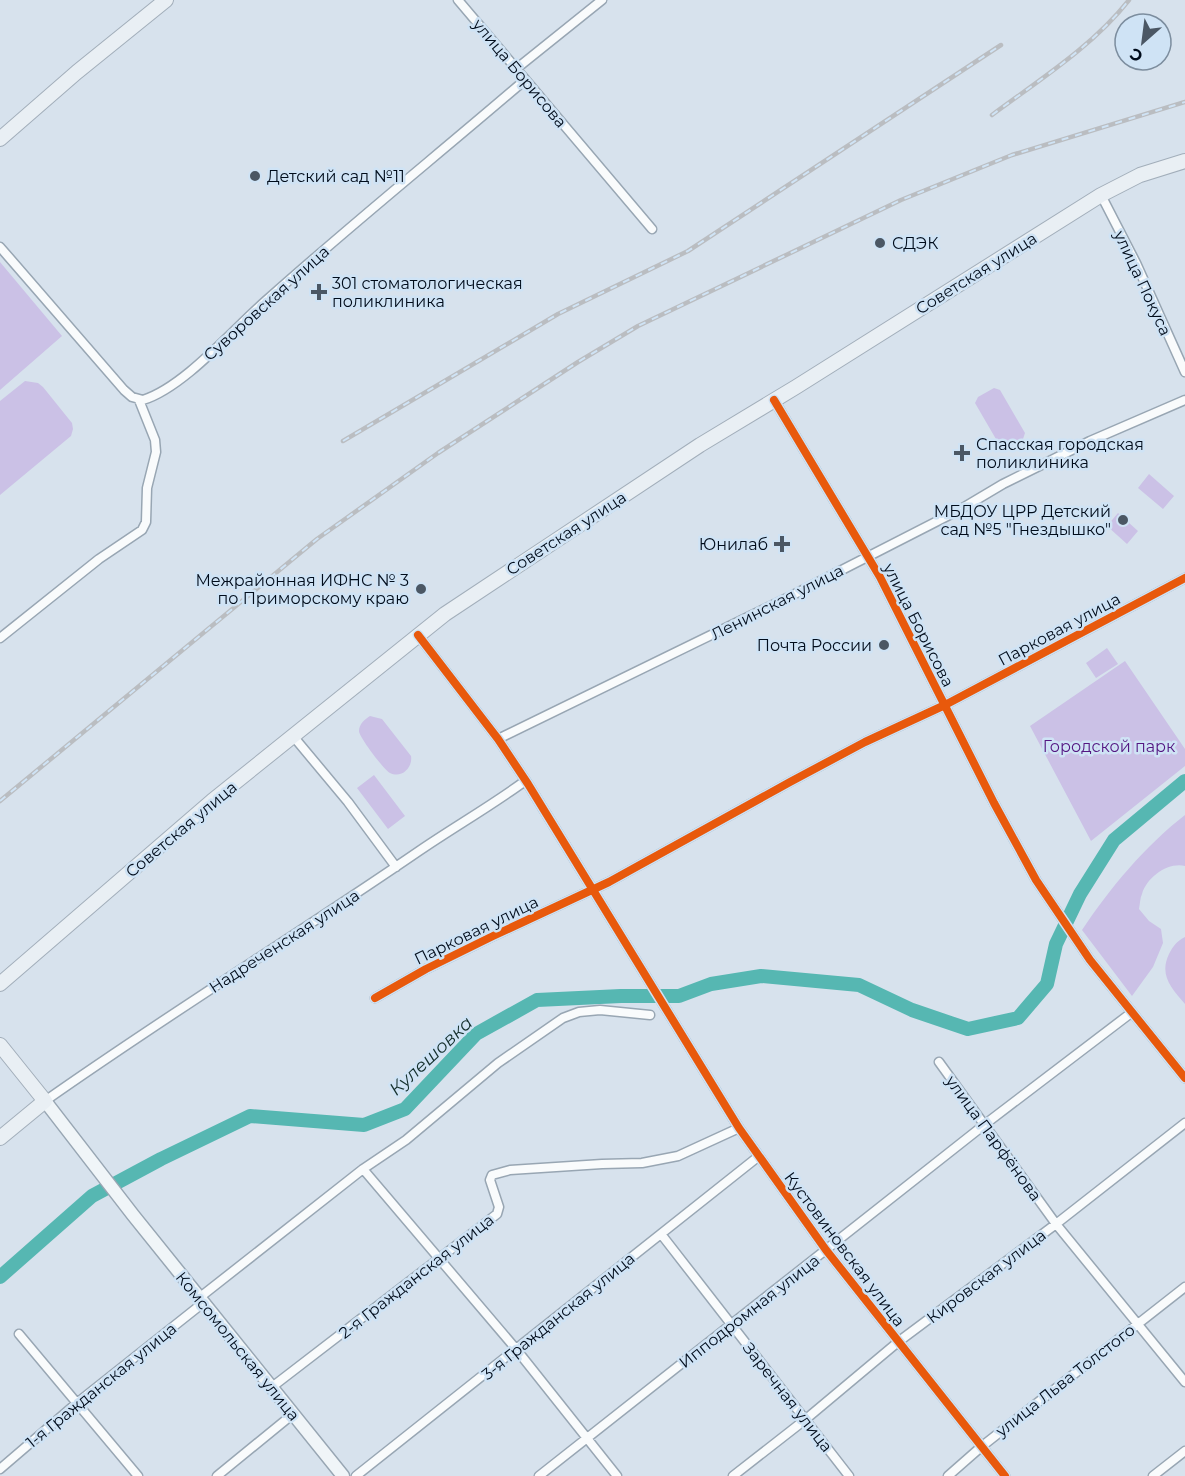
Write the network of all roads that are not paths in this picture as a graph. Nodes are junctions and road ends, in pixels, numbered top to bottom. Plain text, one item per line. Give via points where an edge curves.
1 (166, 0) edge
2 (459, 0) edge
3 (602, 0) edge
4 (516, 69) junction
5 (525, 80) junction
6 (0, 140) edge
7 (1185, 161) edge
8 (1101, 195) junction
9 (652, 229) dead end
10 (0, 247) edge
11 (1185, 372) edge
12 (139, 400) junction
13 (774, 400) junction
14 (1185, 400) edge
15 (867, 557) junction
16 (1185, 578) edge
17 (418, 635) junction
18 (0, 638) edge
19 (945, 705) junction
20 (293, 736) junction
21 (498, 739) junction
22 (525, 781) junction
23 (396, 867) junction
24 (591, 890) junction
25 (0, 984) edge
26 (375, 998) dead end
27 (1131, 1013) junction
28 (650, 1015) dead end
29 (0, 1045) edge
30 (939, 1062) dead end
31 (1185, 1078) edge
32 (45, 1101) junction
33 (1185, 1123) edge
34 (984, 1125) junction
35 (739, 1128) junction
36 (0, 1138) edge
37 (759, 1156) junction
38 (363, 1169) junction
39 (1056, 1224) junction
40 (661, 1234) junction
41 (826, 1250) junction
42 (441, 1258) junction
43 (1185, 1287) edge
44 (201, 1300) junction
45 (1138, 1323) junction
46 (732, 1325) junction
47 (19, 1334) dead end
48 (898, 1342) junction
49 (516, 1349) junction
50 (1185, 1382) edge
51 (272, 1388) junction
52 (77, 1402) junction
53 (293, 1414) junction
54 (806, 1419) junction
55 (587, 1438) junction
56 (981, 1447) junction
57 (1185, 1451) edge
58 (0, 1468) edge
59 (138, 1476) edge
60 (217, 1476) edge
61 (343, 1476) edge
62 (356, 1476) edge
63 (538, 1476) edge
64 (617, 1476) edge
65 (733, 1476) edge
66 (849, 1476) edge
67 (948, 1476) edge
68 (1005, 1476) edge
69 (1153, 1476) edge

1 - 6 main road
2 - 4 street, улица Борисова
3 - 4 street
4 - 5 street, улица Борисова
5 - 9 street, улица Борисова
5 - 12 street, Суворовская улица via 268,298 194,368 160,393
7 - 8 main road, Советская улица via 1140,175
8 - 11 street, улица Покуса
8 - 13 main road, Советская улица
10 - 12 street via 124,390
12 - 18 street via 156,452 142,530
13 - 15 street, улица Борисова
13 - 17 main road, Советская улица via 585,520
14 - 15 street, Ленинская улица via 1090,441
15 - 19 street, улица Борисова
15 - 21 street, Ленинская улица
16 - 19 street, Парковая улица
17 - 20 main road, Советская улица
17 - 21 street
19 - 24 street, Парковая улица via 865,742
19 - 27 street, улица Борисова via 1048,899
20 - 23 street
20 - 25 main road, Советская улица
21 - 22 street
22 - 23 street, Надреченская улица
22 - 24 street
23 - 32 street, Надреченская улица via 119,1048
24 - 26 street, Парковая улица
24 - 35 street, Кустовиновская улица
27 - 31 street
27 - 34 street, Ипподромная улица
28 - 38 street, 1-я Гражданская улица via 600,1010 568,1015 498,1063 406,1140
29 - 32 main road
30 - 34 street, улица Парфёнова
32 - 36 main road
32 - 44 main road, Комсомольская улица
33 - 39 street, Кировская улица
34 - 39 street, улица Парфёнова
34 - 41 street, Ипподромная улица
35 - 37 street, Кустовиновская улица
35 - 42 street, 2-я Гражданская улица via 678,1156 642,1163 492,1175 497,1214
37 - 40 street, 3-я Гражданская улица
37 - 41 street, Кустовиновская улица
38 - 42 street
38 - 44 street, 1-я Гражданская улица
39 - 45 street, улица Парфёнова
39 - 48 street, Кировская улица
40 - 46 street, Заречная улица
40 - 49 street, 3-я Гражданская улица
41 - 46 street, Ипподромная улица
41 - 48 street, Кустовиновская улица
42 - 49 street
42 - 51 street, 2-я Гражданская улица
43 - 45 street, улица Льва Толстого
44 - 51 main road, Комсомольская улица
44 - 52 street, 1-я Гражданская улица
45 - 50 street, улица Парфёнова
45 - 56 street, улица Льва Толстого
46 - 54 street, Заречная улица
46 - 55 street, Ипподромная улица
47 - 52 street
48 - 54 street, Кировская улица
48 - 56 street, Кустовиновская улица
49 - 55 street
49 - 62 street, 3-я Гражданская улица
51 - 53 main road, Комсомольская улица
52 - 58 street, 1-я Гражданская улица
52 - 59 street
53 - 60 street
53 - 61 main road, Комсомольская улица
54 - 65 street, Кировская улица
54 - 66 street, Заречная улица
55 - 63 street, Ипподромная улица
55 - 64 street
56 - 67 street, улица Льва Толстого
56 - 68 street, Кустовиновская улица
57 - 69 street

